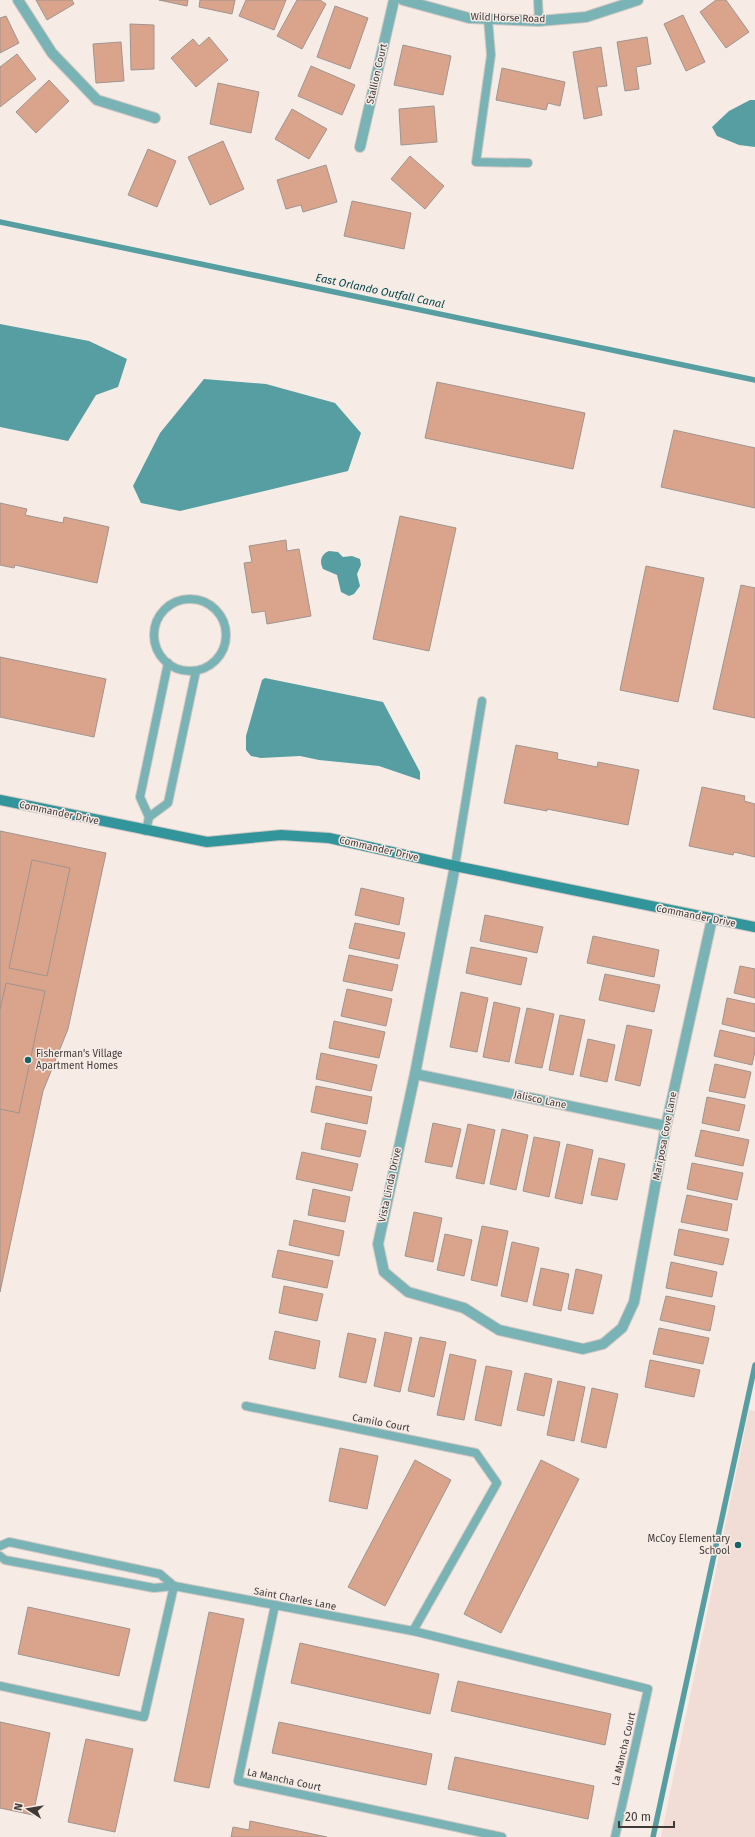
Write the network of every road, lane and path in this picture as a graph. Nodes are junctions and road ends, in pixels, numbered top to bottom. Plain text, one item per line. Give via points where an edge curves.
1 (18, 0) edge
2 (394, 0) edge
3 (403, 0) edge
4 (538, 0) edge
5 (638, 0) edge
6 (488, 18) junction
7 (539, 21) junction
8 (155, 118) dead end
9 (360, 147) dead end
10 (528, 163) dead end
11 (168, 663) junction
12 (196, 671) junction
13 (482, 701) dead end
14 (0, 800) edge
15 (149, 817) junction
16 (146, 831) junction
17 (455, 866) junction
18 (712, 919) junction
19 (755, 927) edge
20 (415, 1074) junction
21 (666, 1126) junction
22 (603, 1344) joint
23 (246, 1406) dead end
24 (0, 1546) edge
25 (0, 1556) edge
26 (174, 1586) junction
27 (275, 1605) junction
28 (413, 1631) junction
29 (0, 1686) edge
30 (648, 1689) joint
31 (502, 1837) edge
32 (615, 1837) edge

1 - 8 street via 52,53 97,100
2 - 9 street, Stallion Court
3 - 6 street, Wild Horse Road via 469,18
4 - 7 lane
5 - 7 street, Wild Horse Road via 586,17
6 - 7 street, Wild Horse Road
6 - 10 lane via 491,55 476,162
11 - 12 lane via 173,667
11 - 12 lane via 163,660 154,638 155,626 160,615 180,600 191,598 203,601 214,607 222,616 227,631 221,655 207,667
11 - 15 lane via 140,797
12 - 15 lane via 168,803
13 - 17 lane
14 - 16 street, Commander Drive
15 - 16 lane
16 - 17 street, Commander Drive via 207,842 282,835 329,838
17 - 18 street, Commander Drive
17 - 20 street, Vista Linda Drive
18 - 19 street, Commander Drive
18 - 21 street, Mariposa Cove Lane
20 - 21 street, Jalisco Lane
20 - 22 street, Vista Linda Drive via 378,1244 384,1272 408,1292 464,1308 500,1330 583,1348
21 - 22 street, Mariposa Cove Lane via 634,1302 622,1328
23 - 28 lane, Camilo Court via 476,1453 497,1483
24 - 26 lane, Saint Charles Lane via 9,1542 160,1574
25 - 26 lane, Saint Charles Lane via 5,1560 154,1588
26 - 27 lane, Saint Charles Lane
26 - 29 lane via 144,1717
27 - 28 lane, Saint Charles Lane
27 - 31 lane, La Mancha Court via 238,1781
28 - 30 lane, Saint Charles Lane
30 - 32 lane, La Mancha Court

